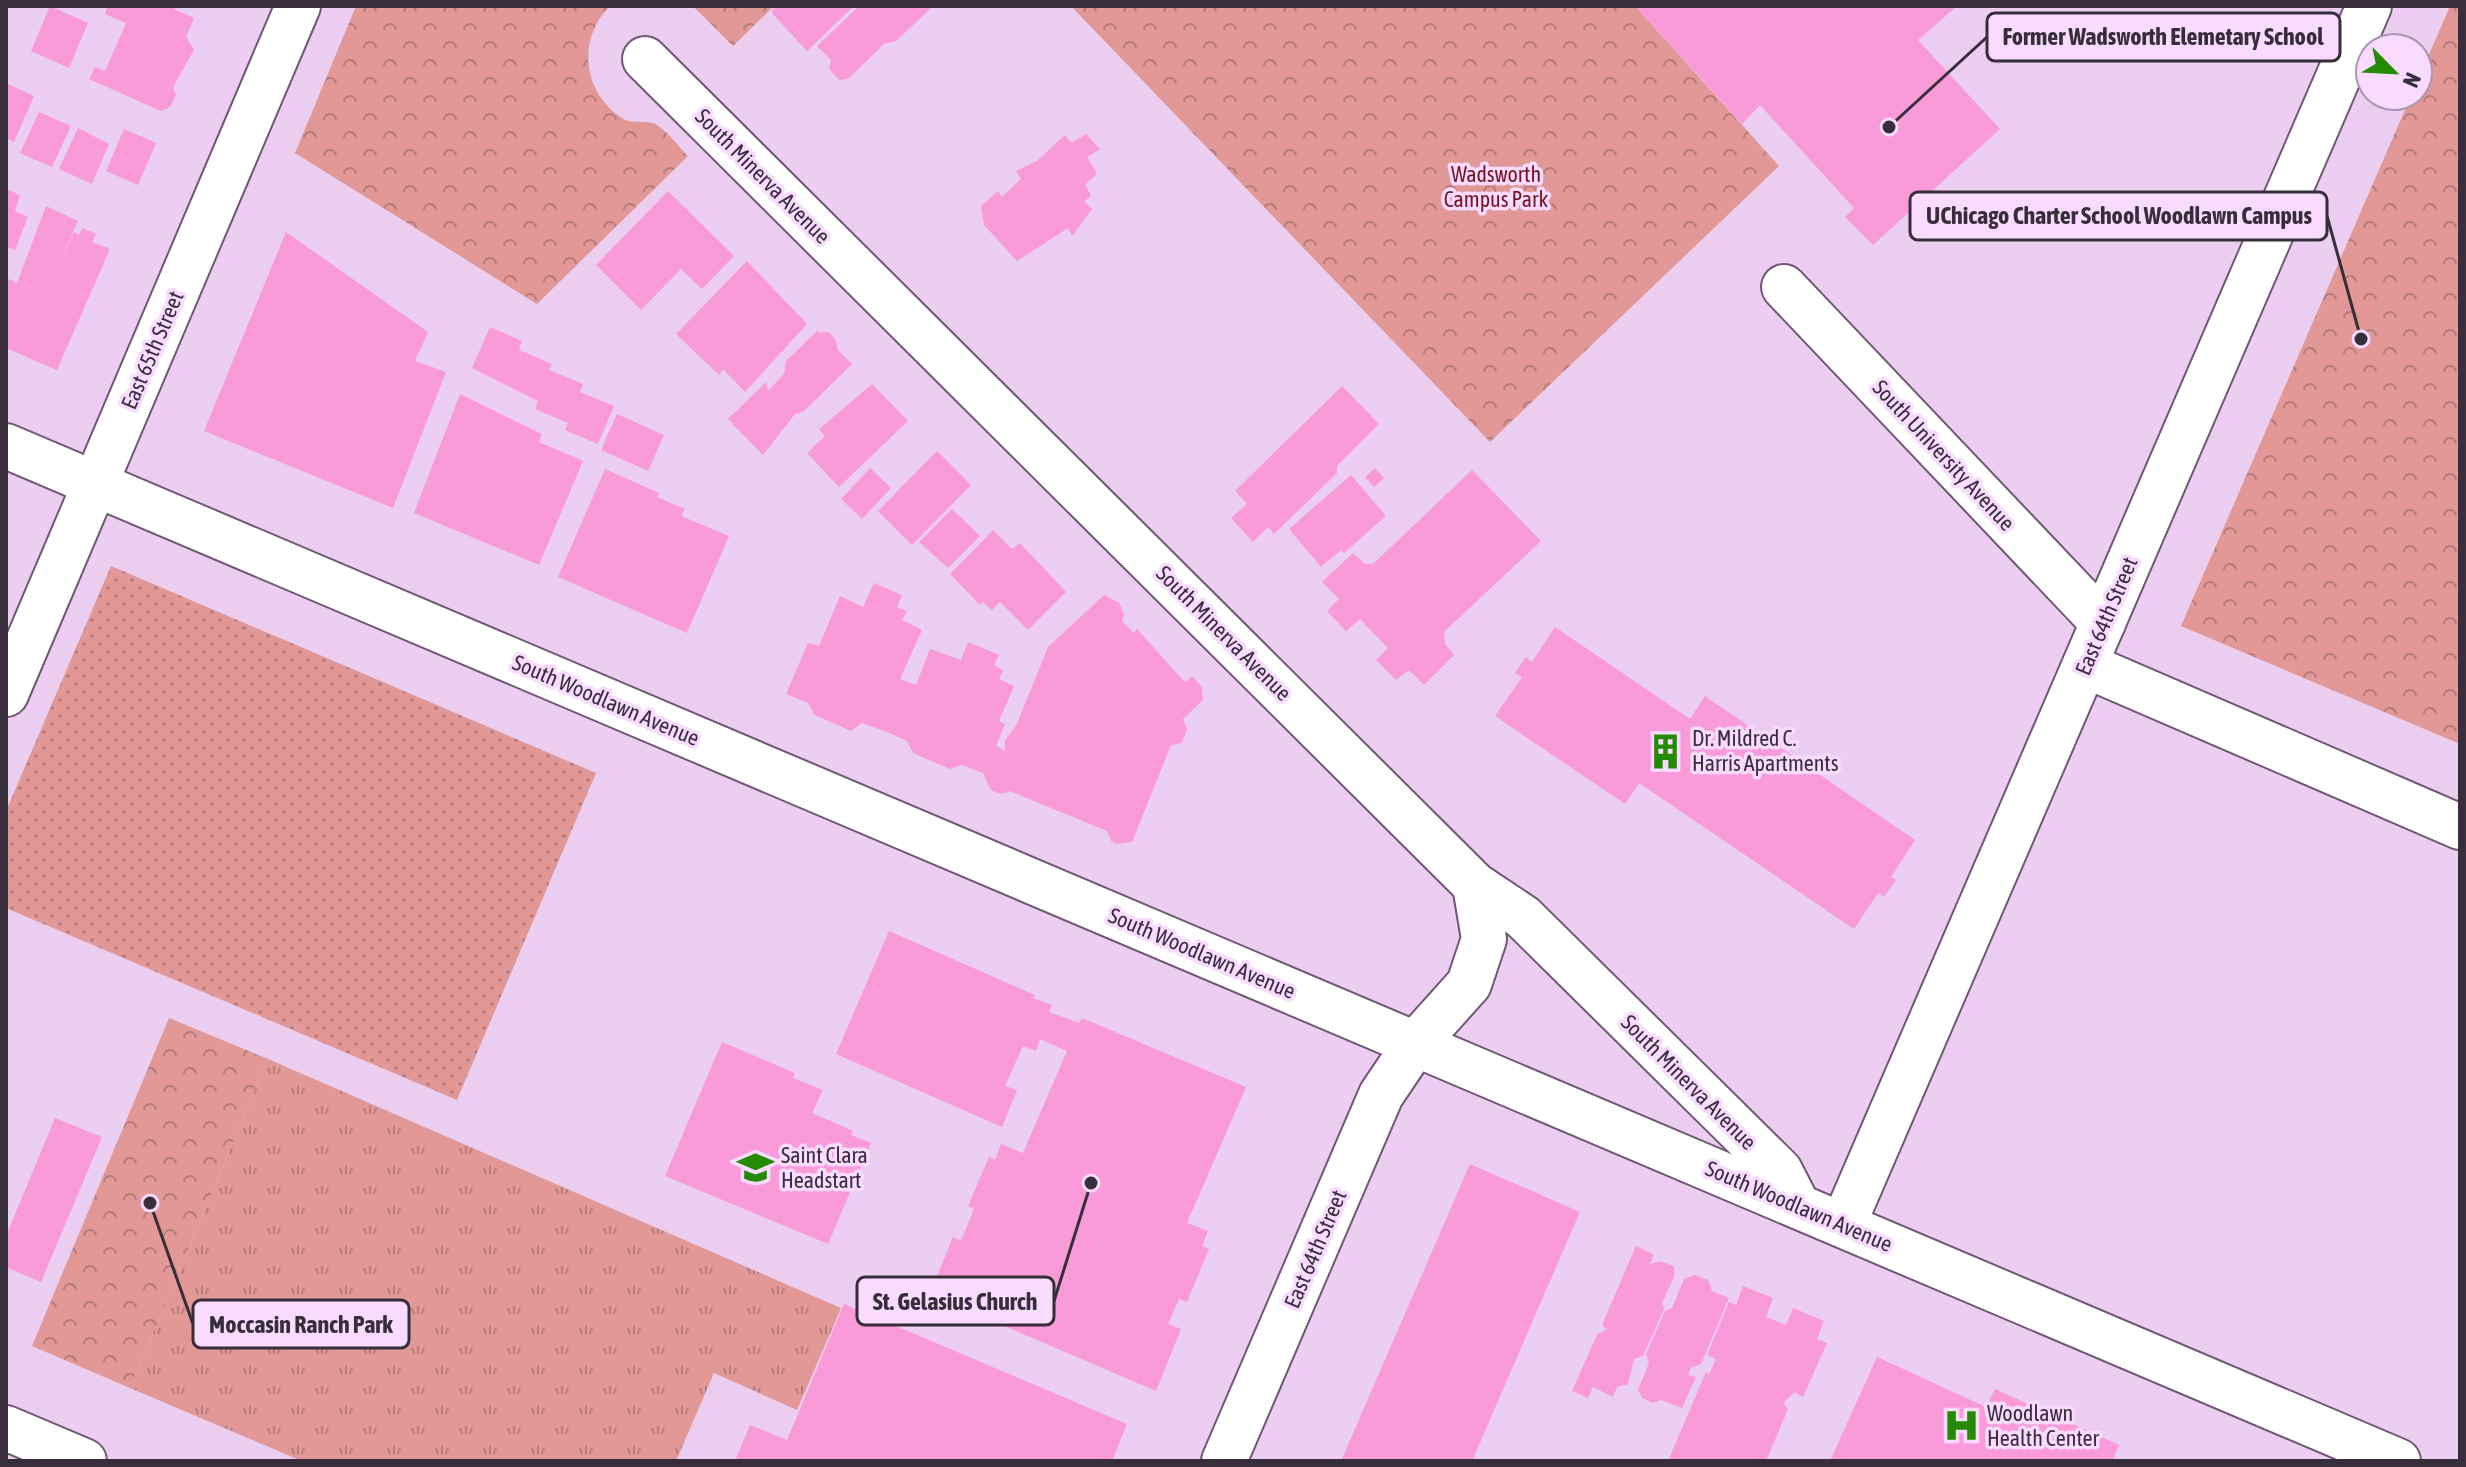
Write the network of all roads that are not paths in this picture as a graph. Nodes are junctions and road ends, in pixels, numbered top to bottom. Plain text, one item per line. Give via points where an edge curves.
1 (298, 6) edge
2 (2369, 6) edge
3 (645, 59) dead end
4 (1784, 287) dead end
5 (6, 446) edge
6 (95, 484) junction
7 (2103, 623) junction
8 (2085, 665) junction
9 (6, 694) edge
10 (2460, 827) edge
11 (1475, 885) junction
12 (1416, 1043) junction
13 (1798, 1206) junction
14 (1843, 1225) junction
15 (6, 1428) edge
16 (84, 1461) edge
17 (1224, 1461) edge
18 (2398, 1461) edge

1 - 6 street, East 65th Street
2 - 7 street, East 64th Street
3 - 11 street, South Minerva Avenue
4 - 7 street, South University Avenue
5 - 6 street, South Woodlawn Avenue
6 - 9 street, East 65th Street
6 - 12 street, South Woodlawn Avenue
7 - 8 street, East 64th Street
8 - 10 street
8 - 14 street, East 64th Street
11 - 12 street, East 64th Street via 1484,939 1469,984
11 - 13 street, South Minerva Avenue via 1523,917 1780,1171
12 - 13 street, South Woodlawn Avenue
12 - 17 street, East 64th Street via 1381,1095
13 - 14 street, South Woodlawn Avenue
14 - 18 street, South Woodlawn Avenue
15 - 16 street

